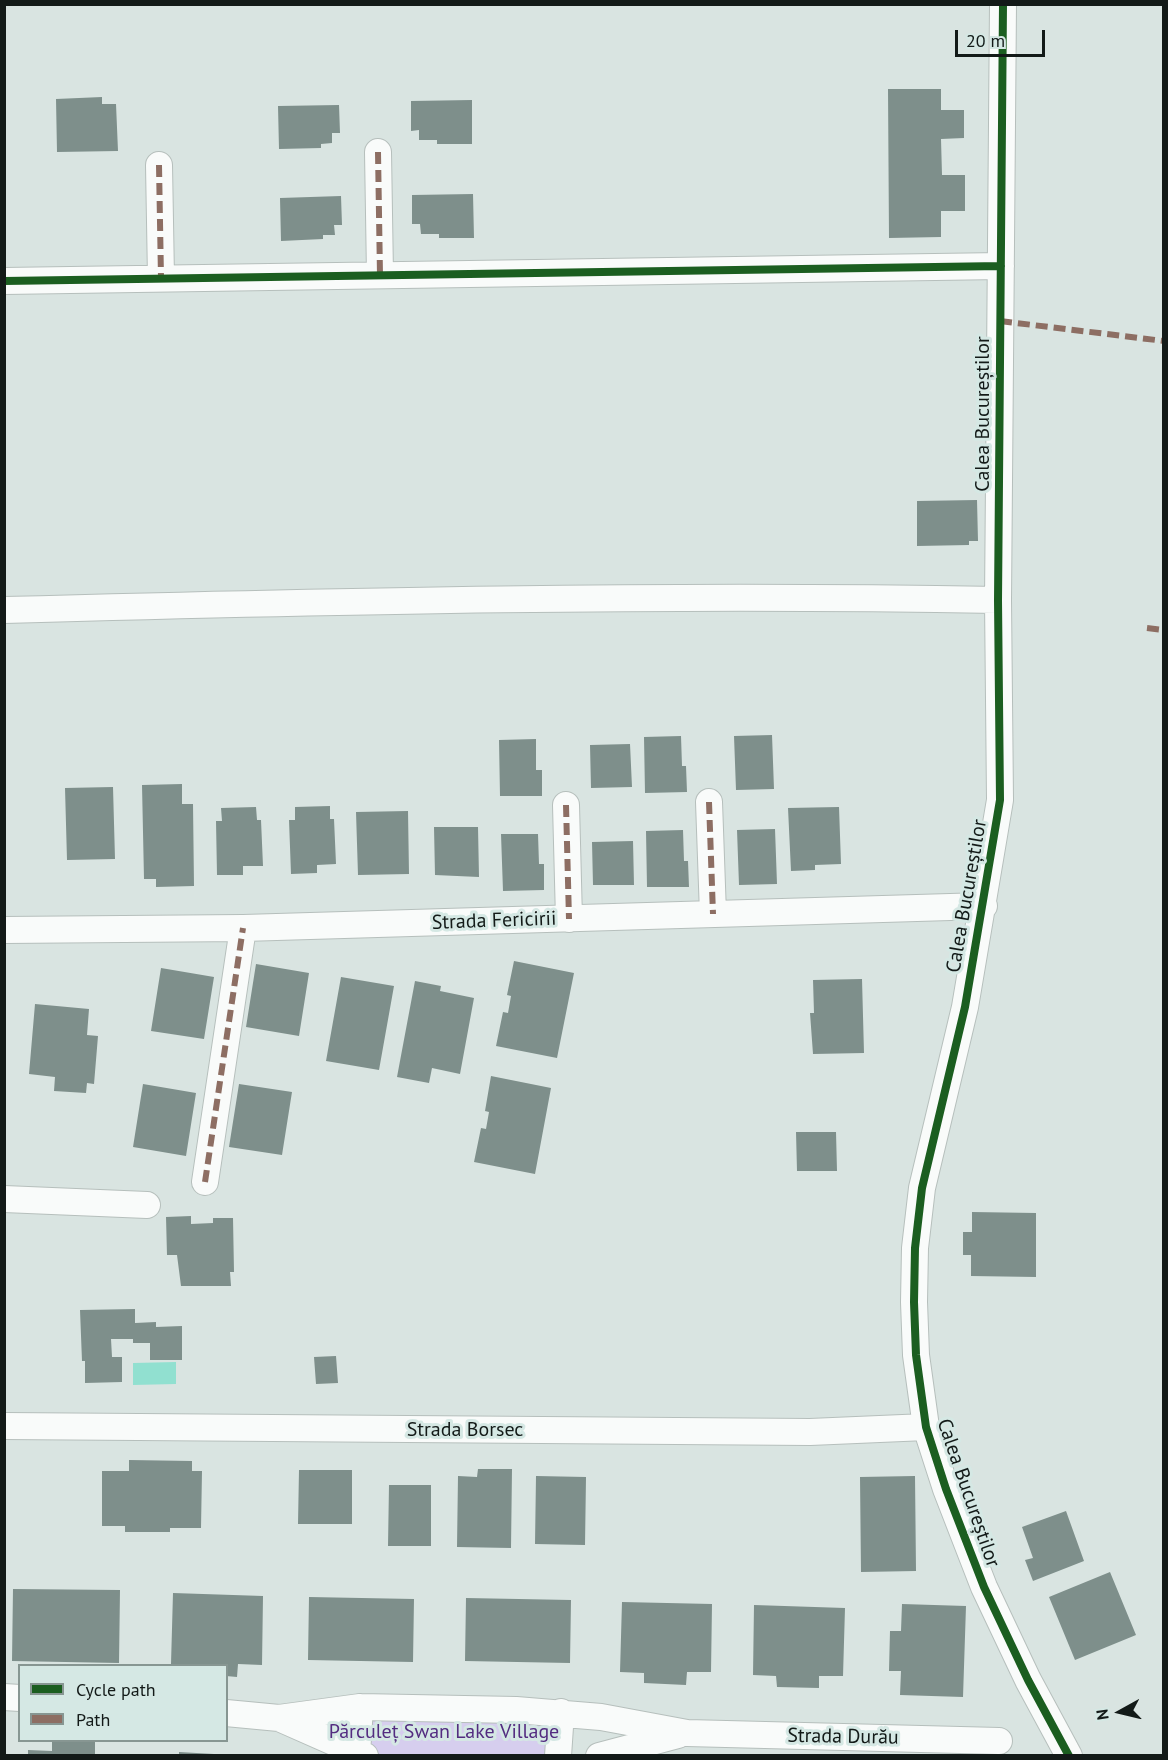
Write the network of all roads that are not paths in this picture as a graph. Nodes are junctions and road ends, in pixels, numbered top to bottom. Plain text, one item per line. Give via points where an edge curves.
1 (1003, 4) edge
2 (378, 152) dead end
3 (159, 165) dead end
4 (1001, 266) junction
5 (380, 275) junction
6 (161, 279) junction
7 (4, 281) edge
8 (998, 600) junction
9 (4, 610) edge
10 (709, 802) dead end
11 (566, 805) dead end
12 (984, 906) junction
13 (713, 914) junction
14 (569, 919) junction
15 (243, 928) junction
16 (4, 930) edge
17 (205, 1182) dead end
18 (4, 1199) edge
19 (147, 1205) dead end
20 (4, 1426) edge
21 (926, 1427) junction
22 (360, 1707) junction
23 (561, 1712) junction
24 (228, 1713) edge
25 (279, 1718) junction
26 (687, 1733) junction
27 (999, 1741) dead end
28 (361, 1754) edge
29 (558, 1755) edge
30 (599, 1755) edge
31 (1069, 1755) edge

1 - 4 street, Calea Bucureștilor
2 - 5 street
3 - 6 street
4 - 5 street
4 - 8 street, Calea Bucureștilor
5 - 6 street
6 - 7 street
8 - 9 street via 560,598
8 - 12 street, Calea Bucureștilor via 1000,800
10 - 13 street
11 - 14 street
12 - 13 street, Strada Fericirii
12 - 21 street, Calea Bucureștilor via 965,1007 922,1188 915,1248 916,1355
13 - 14 street, Strada Fericirii
14 - 15 street, Strada Fericirii
15 - 16 street, Strada Fericirii
15 - 17 street
18 - 19 street
20 - 21 street, Strada Borsec via 798,1432
21 - 31 street, Calea Bucureștilor via 984,1587
22 - 23 street, Strada Durău
22 - 25 street, Strada Durău
22 - 28 street
23 - 26 street, Strada Durău
23 - 29 street
24 - 25 street, Strada Durău
25 - 28 street, Strada Durău
26 - 27 street, Strada Durău
26 - 30 street, Strada Durău

